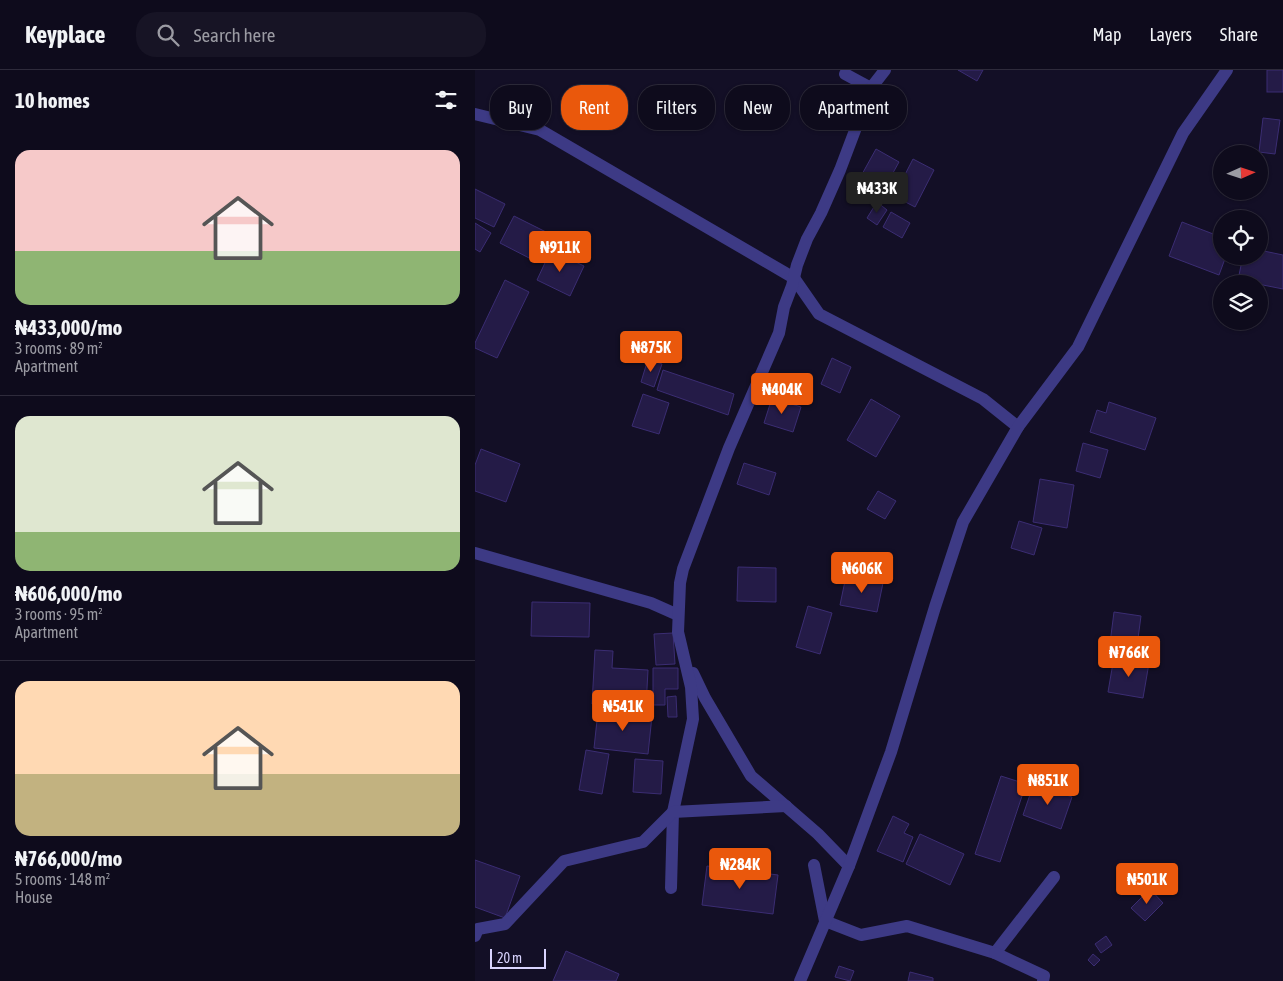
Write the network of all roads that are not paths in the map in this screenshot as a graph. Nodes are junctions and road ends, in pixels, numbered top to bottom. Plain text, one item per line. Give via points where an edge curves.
1 (885, 70) edge
2 (1227, 70) edge
3 (845, 74) dead end
4 (865, 85) edge
5 (873, 85) edge
6 (475, 114) edge
7 (855, 130) edge
8 (795, 278) junction
9 (1018, 427) junction
10 (475, 553) edge
11 (678, 615) junction
12 (685, 657) junction
13 (785, 806) junction
14 (673, 812) junction
15 (814, 865) dead end
16 (849, 866) junction
17 (1054, 878) dead end
18 (671, 888) dead end
19 (825, 921) junction
20 (475, 936) edge
21 (995, 953) junction
22 (800, 981) edge
23 (1043, 981) edge

1 - 5 street
2 - 9 street via 1183,133 1078,347
3 - 4 street
6 - 8 street via 540,130
7 - 8 street via 807,239
8 - 9 street via 819,314 983,399
8 - 11 street via 783,307 779,333 729,448 683,569
9 - 16 street via 963,522 891,752
10 - 11 street via 651,603
11 - 12 street via 678,632
12 - 13 street via 751,776
12 - 14 street via 693,719
13 - 14 street
13 - 16 street
14 - 18 street
14 - 20 street via 643,842 564,862 505,924 478,929
15 - 19 street
16 - 19 street
17 - 21 street
19 - 21 street via 861,935 907,926
19 - 22 street
21 - 23 street via 1044,976

